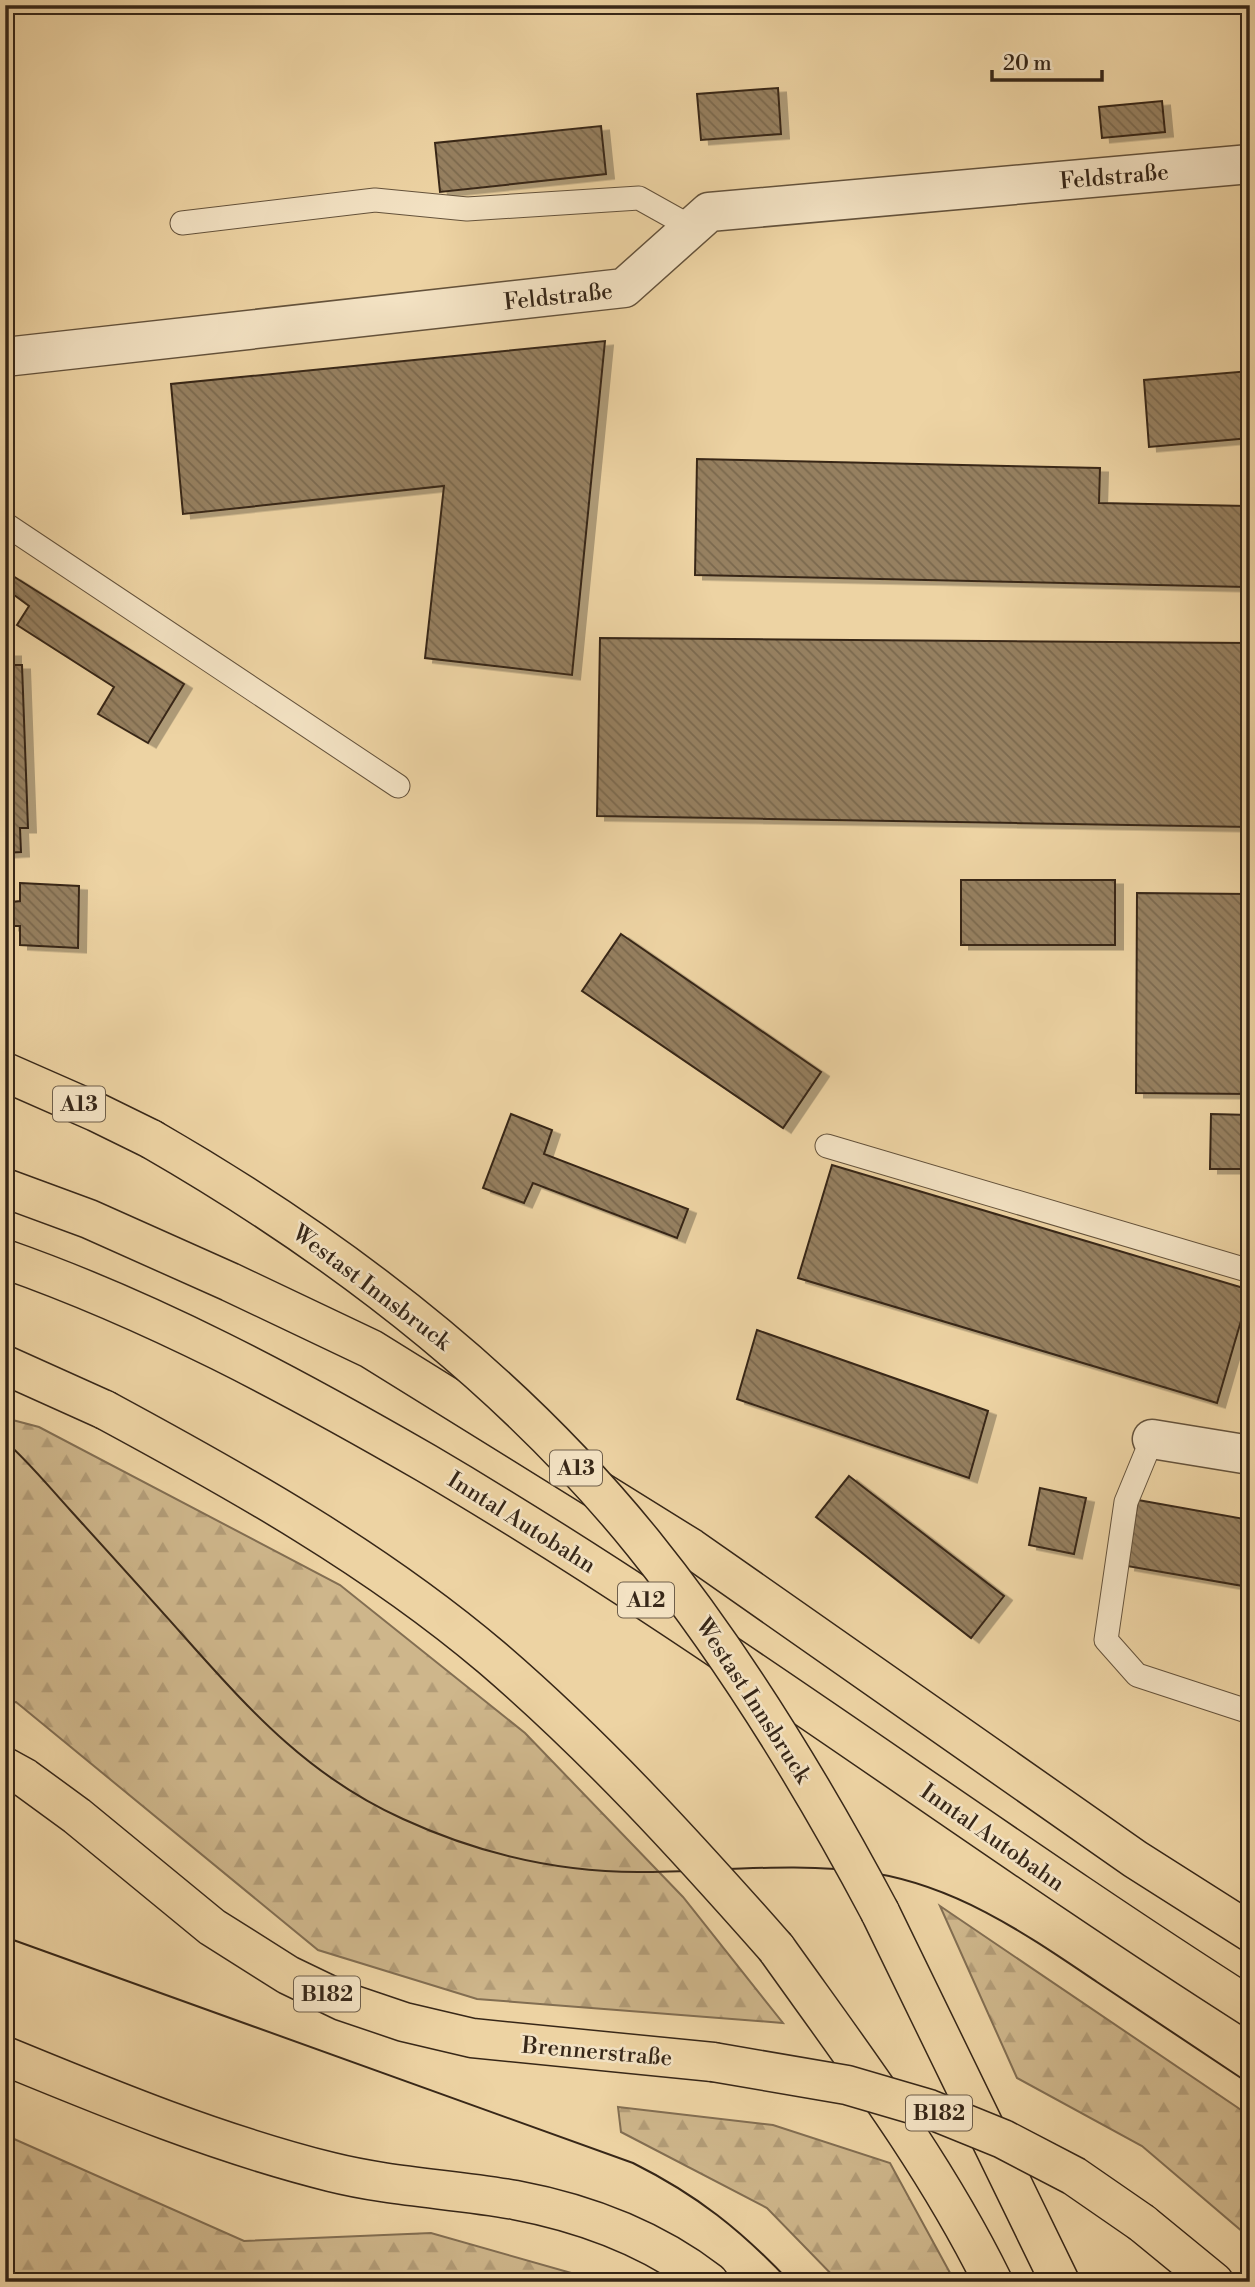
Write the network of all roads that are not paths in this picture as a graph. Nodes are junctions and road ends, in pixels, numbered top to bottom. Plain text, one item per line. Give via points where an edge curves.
1 (1250, 164) edge
2 (182, 223) dead end
3 (691, 227) junction
4 (5, 357) edge
5 (5, 524) edge
6 (398, 786) dead end
7 (5, 1072) edge
8 (827, 1146) dead end
9 (5, 1188) edge
10 (5, 1259) edge
11 (1250, 1271) edge
12 (5, 1365) edge
13 (1152, 1438) joint
14 (1250, 1455) edge
15 (1250, 1712) edge
16 (5, 1767) edge
17 (1250, 1932) edge
18 (1250, 2007) edge
19 (5, 2056) edge
20 (709, 2282) edge
21 (993, 2282) edge
22 (1060, 2282) edge
23 (1214, 2282) edge

1 - 3 street, Feldstraße via 709,212
2 - 3 lane via 376,200 467,209 639,198
3 - 4 street, Feldstraße via 624,288
5 - 6 lane
7 - 22 main road, Westast Innsbruck / A13, bridge via 150,1139 217,1177 380,1289 530,1419 642,1541 702,1620 805,1777 880,1912
8 - 11 lane
9 - 17 main road via 89,1219 371,1349 691,1548 1135,1859
10 - 18 main road, Inntal Autobahn / A12 via 197,1338 338,1412 515,1516
12 - 21 main road, bridge via 105,1410 331,1539 490,1656 564,1722 636,1792 776,1948 923,2156
13 - 14 street
13 - 15 lane via 1125,1502 1106,1640 1137,1675
16 - 23 main road, Brennerstraße / B182, bridge via 77,1816 212,1927 288,1975 342,2001 472,2038 713,2062 847,2085 929,2109 1003,2139 1062,2170 1142,2223
19 - 20 main road via 270,2156 369,2180 514,2200 586,2218 624,2232

